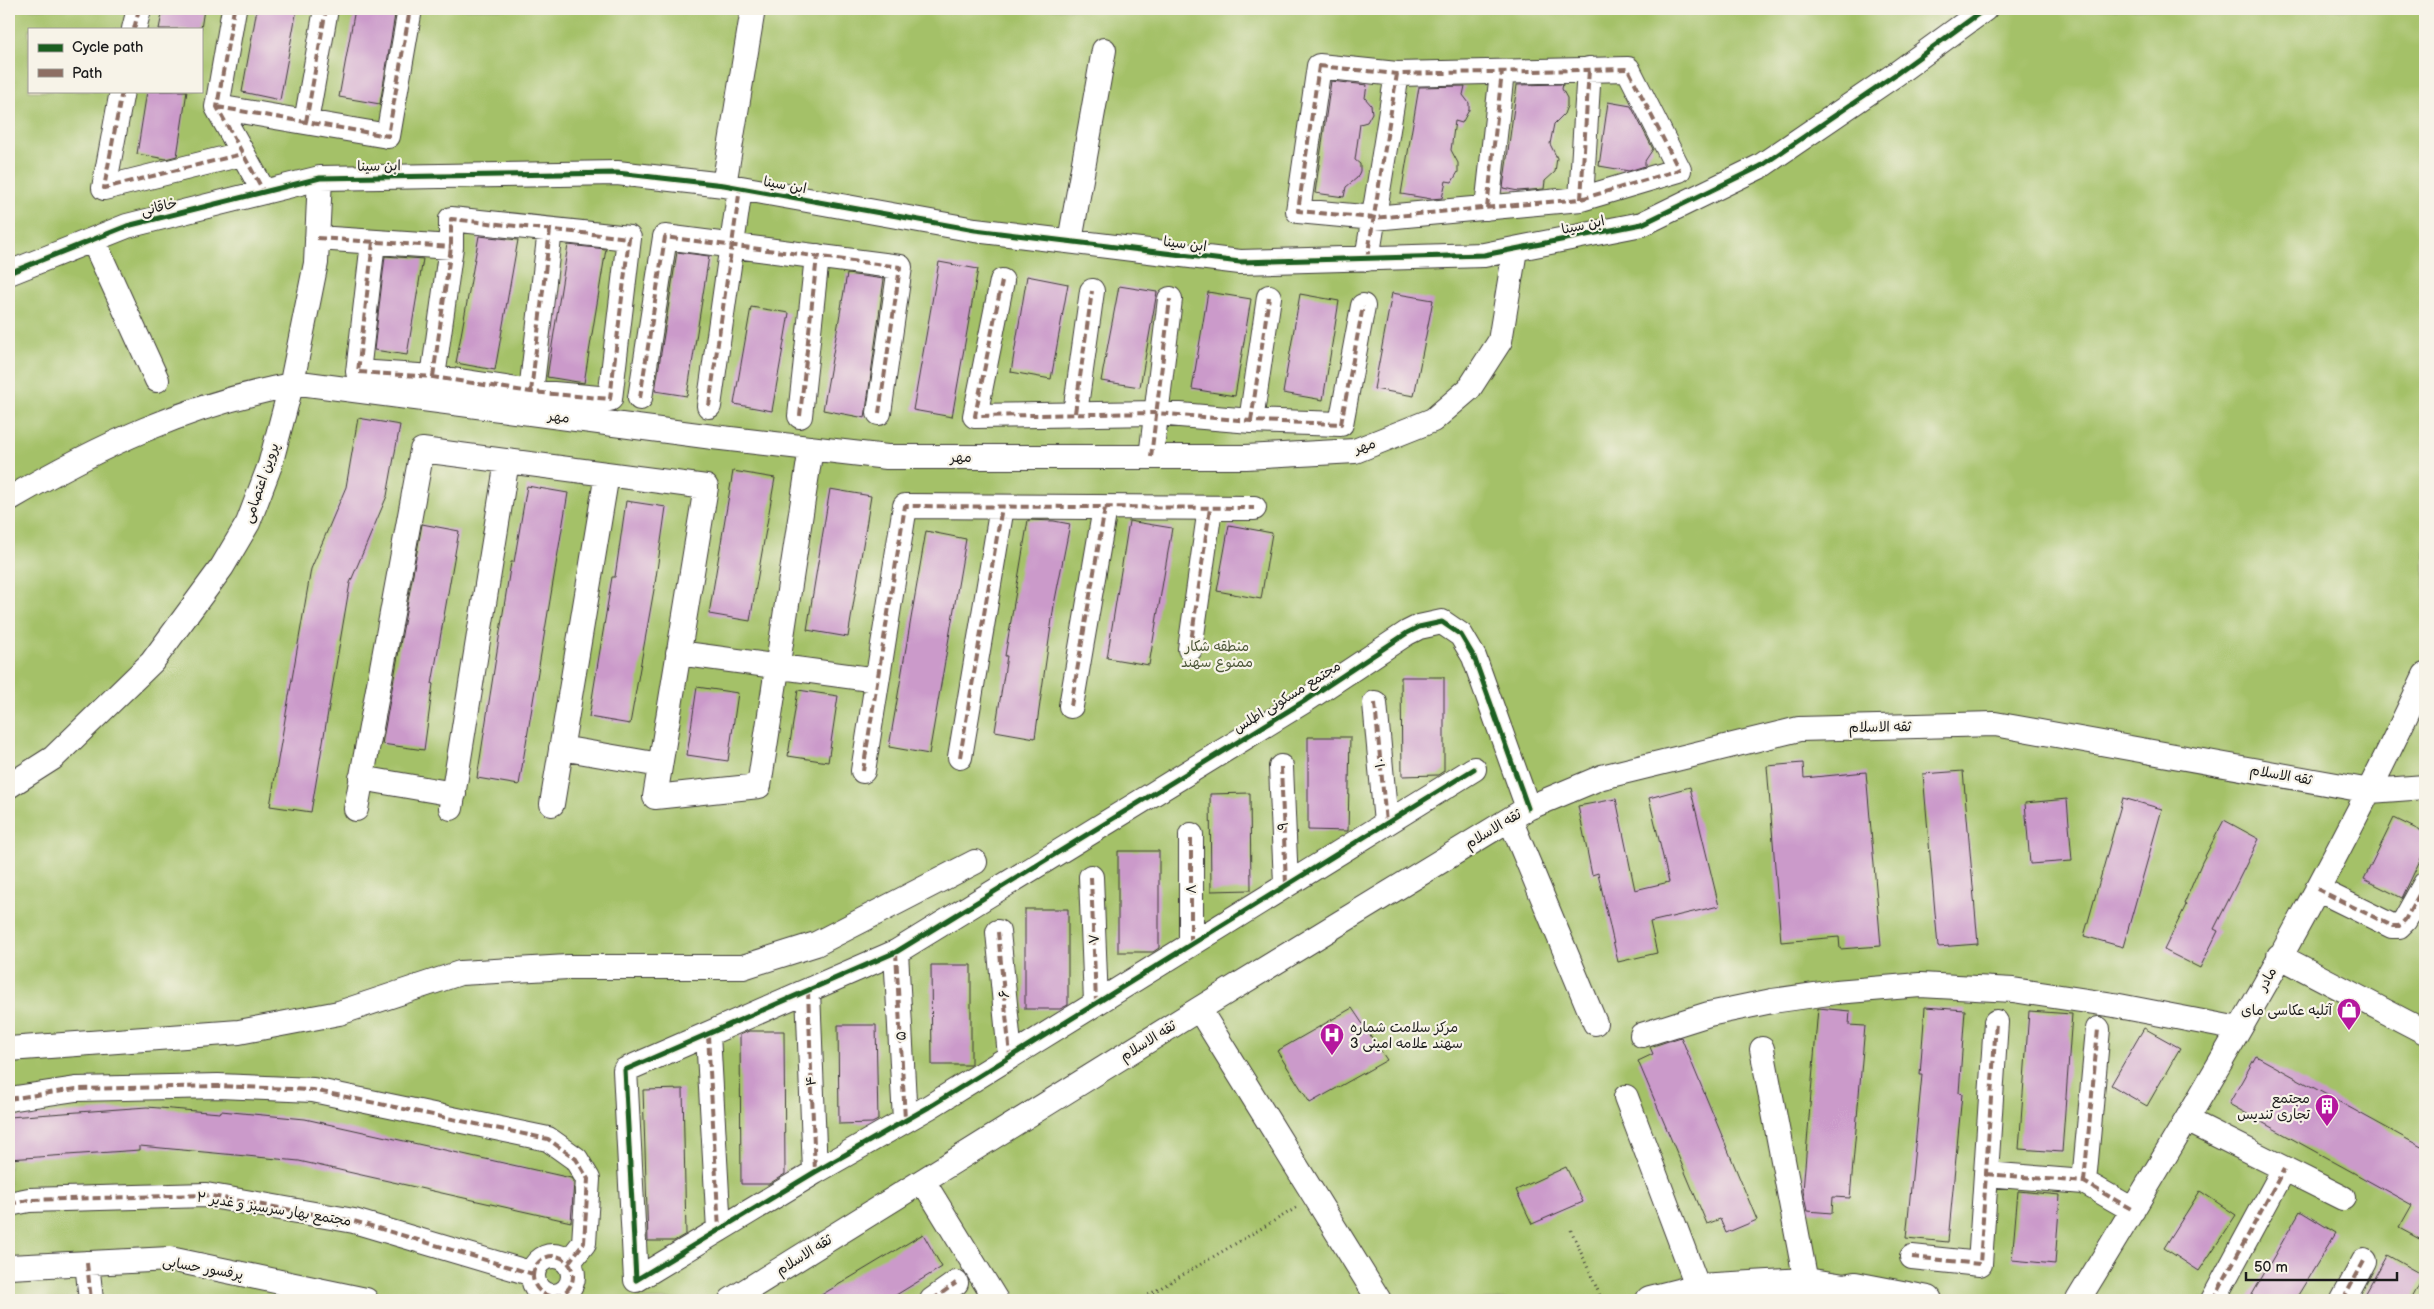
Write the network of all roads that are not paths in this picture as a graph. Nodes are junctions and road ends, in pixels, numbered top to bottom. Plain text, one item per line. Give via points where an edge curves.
1 (139, 9) edge
2 (234, 9) edge
3 (326, 9) edge
4 (410, 9) edge
5 (753, 9) edge
6 (1985, 9) edge
7 (134, 28) edge
8 (1104, 50) dead end
9 (1589, 70) junction
10 (1502, 72) junction
11 (1397, 74) junction
12 (122, 92) edge
13 (216, 107) junction
14 (306, 122) junction
15 (242, 154) junction
16 (320, 178) junction
17 (732, 187) junction
18 (264, 192) junction
19 (1581, 199) junction
20 (1487, 208) junction
21 (1374, 218) junction
22 (550, 230) junction
23 (317, 238) junction
24 (93, 240) junction
25 (1070, 241) junction
26 (373, 242) junction
27 (732, 244) junction
28 (451, 247) junction
29 (1515, 250) junction
30 (817, 256) junction
31 (1367, 259) junction
32 (9, 273) edge
33 (1002, 281) dead end
34 (1092, 291) dead end
35 (1269, 297) dead end
36 (1170, 298) dead end
37 (1363, 306) dead end
38 (434, 377) junction
39 (157, 380) dead end
40 (291, 383) junction
41 (531, 392) junction
42 (640, 398) dead end
43 (708, 406) dead end
44 (879, 413) dead end
45 (1075, 413) junction
46 (1156, 413) junction
47 (800, 416) dead end
48 (1251, 421) junction
49 (811, 448) junction
50 (1151, 457) junction
51 (507, 461) junction
52 (607, 474) junction
53 (9, 499) edge
54 (1002, 507) junction
55 (1105, 508) junction
56 (1210, 508) junction
57 (1254, 508) dead end
58 (1190, 648) dead end
59 (678, 654) junction
60 (778, 667) junction
61 (2425, 675) edge
62 (877, 680) junction
63 (1375, 703) dead end
64 (1071, 706) dead end
65 (562, 748) junction
66 (960, 757) dead end
67 (660, 765) junction
68 (1281, 767) dead end
69 (1474, 769) dead end
70 (863, 771) dead end
71 (361, 778) junction
72 (9, 786) edge
73 (2425, 786) edge
74 (2370, 791) junction
75 (552, 804) dead end
76 (356, 809) dead end
77 (1519, 814) junction
78 (1386, 823) junction
79 (1191, 835) dead end
80 (975, 862) dead end
81 (1091, 877) dead end
82 (1286, 884) junction
83 (2425, 884) edge
84 (2316, 888) junction
85 (998, 932) dead end
86 (1191, 943) junction
87 (896, 952) junction
88 (2279, 956) junction
89 (808, 991) junction
90 (1096, 1002) junction
91 (1199, 1009) junction
92 (1996, 1022) dead end
93 (1595, 1023) dead end
94 (2098, 1029) dead end
95 (2239, 1029) junction
96 (2425, 1032) edge
97 (708, 1035) junction
98 (1642, 1035) dead end
99 (9, 1049) edge
100 (1762, 1049) dead end
101 (1010, 1056) junction
102 (1626, 1097) dead end
103 (9, 1098) edge
104 (905, 1120) junction
105 (2187, 1120) junction
106 (2284, 1168) junction
107 (815, 1172) junction
108 (1986, 1174) junction
109 (923, 1181) junction
110 (2084, 1182) junction
111 (2343, 1198) dead end
112 (9, 1204) edge
113 (2133, 1210) junction
114 (720, 1230) junction
115 (1912, 1257) dead end
116 (2364, 1261) dead end
117 (569, 1262) junction
118 (87, 1263) junction
119 (9, 1268) edge
120 (533, 1274) junction
121 (1806, 1282) junction
122 (956, 1283) dead end
123 (1698, 1288) junction
124 (1850, 1293) edge
125 (351, 1299) edge
126 (91, 1300) edge
127 (731, 1300) edge
128 (932, 1300) edge
129 (996, 1300) edge
130 (1379, 1300) edge
131 (1650, 1300) edge
132 (1928, 1300) edge
133 (2078, 1300) edge
134 (2213, 1300) edge
135 (2343, 1300) edge

1 - 7 street
2 - 13 street
3 - 14 street
4 - 14 street via 388,136
5 - 17 street
6 - 29 street, ابن سینا via 1761,166 1642,224
8 - 25 street
9 - 10 street
9 - 19 street
9 - 19 street via 1628,69 1679,170
10 - 11 street
10 - 20 street
11 - 21 street
11 - 21 street via 1320,66 1298,211
12 - 15 street via 104,188
13 - 14 street
13 - 15 street
15 - 18 street
16 - 17 street, ابن سینا via 617,173
16 - 18 street, خاقانی
16 - 23 street, پروین اعتصامی
17 - 25 street, ابن سینا via 975,230
17 - 27 street
18 - 24 street, خاقانی via 127,226
19 - 20 street
20 - 21 street
21 - 31 street
22 - 28 street via 451,218
22 - 41 street
22 - 41 street via 629,238 610,399
23 - 26 street
23 - 40 street, پروین اعتصامی via 316,263
24 - 32 street, خاقانی
24 - 39 street
25 - 31 street, ابن سینا via 1240,262
26 - 28 street
26 - 38 street via 358,372
27 - 30 street
27 - 42 street via 665,237
27 - 43 street
28 - 38 street
29 - 31 street, ابن سینا via 1484,255
29 - 50 street, مهر via 1500,341 1469,389 1432,420 1356,451 1246,457
30 - 44 street via 900,267
30 - 47 street
33 - 45 street via 975,416
34 - 45 street
35 - 48 street
36 - 46 street
37 - 48 street via 1341,424
38 - 41 street
40 - 49 street, مهر
40 - 53 street, مهر via 155,423 64,466
40 - 72 street, پروین اعتصامی via 270,466 248,523 222,567 152,662 54,758
45 - 46 street
46 - 48 street
46 - 50 street
49 - 50 street, مهر via 887,457
49 - 60 street
51 - 52 street
51 - 71 street via 422,450
51 - 71 street via 452,801
52 - 59 street via 706,487
52 - 65 street
54 - 55 street
54 - 62 street via 904,506
54 - 66 street
55 - 56 street
55 - 64 street
56 - 57 street
56 - 58 street
59 - 60 street
59 - 67 street
60 - 62 street
60 - 67 street via 758,786 655,798
61 - 74 street, مادر
62 - 70 street
63 - 78 street, ۱۰
65 - 67 street
65 - 75 street
68 - 82 street, ۹
69 - 78 street
71 - 76 street
73 - 74 street, ثقه الاسلام
74 - 77 street, ثقه الاسلام via 1995,724 1799,729 1602,777
74 - 84 street, مادر
77 - 87 street, مجتمع مسکونی اطلس via 1474,657 1461,635 1442,622 1407,633 1306,700
77 - 91 street, ثقه الاسلام
77 - 93 street
78 - 82 street
79 - 86 street, ۸
80 - 99 street via 816,944 743,967 568,967 460,973 339,1014 239,1032
81 - 90 street, ۷
82 - 86 street
83 - 84 street via 2399,926 2392,926
84 - 88 street, مادر
85 - 101 street, ۶
86 - 90 street
87 - 89 street
87 - 104 street, ۵
88 - 95 street, مادر
88 - 96 street
89 - 97 street
89 - 107 street, ۴
90 - 101 street
91 - 109 street, ثقه الاسلام
91 - 130 street
92 - 108 street
94 - 110 street
95 - 98 street via 2013,990 1920,985 1772,1001 1709,1014
95 - 105 street, مادر
97 - 114 street
97 - 114 street via 625,1070 636,1280
100 - 121 street
101 - 104 street
102 - 123 street
103 - 117 street via 76,1089 218,1086 313,1090 548,1139 576,1159 588,1179 584,1243
104 - 107 street
105 - 106 street
105 - 113 street, مادر
106 - 111 street
106 - 134 street
107 - 114 street
108 - 110 street
108 - 115 street via 1980,1264
109 - 127 street, ثقه الاسلام
109 - 129 street
110 - 113 street
112 - 120 street, مجتمع بهار سرسبز و غدیر ۲ via 29,1200 206,1195 354,1221
113 - 133 street, مادر
116 - 135 street
117 - 120 street via 557,1255 544,1257 535,1266
117 - 120 street via 574,1280 567,1292 561,1295 541,1292
118 - 119 street, پرفسور حسابی
118 - 125 street, پرفسور حسابی via 170,1259
118 - 126 street
121 - 123 main road
121 - 124 main road via 1844,1288
122 - 128 street
123 - 131 main road
124 - 132 main road

